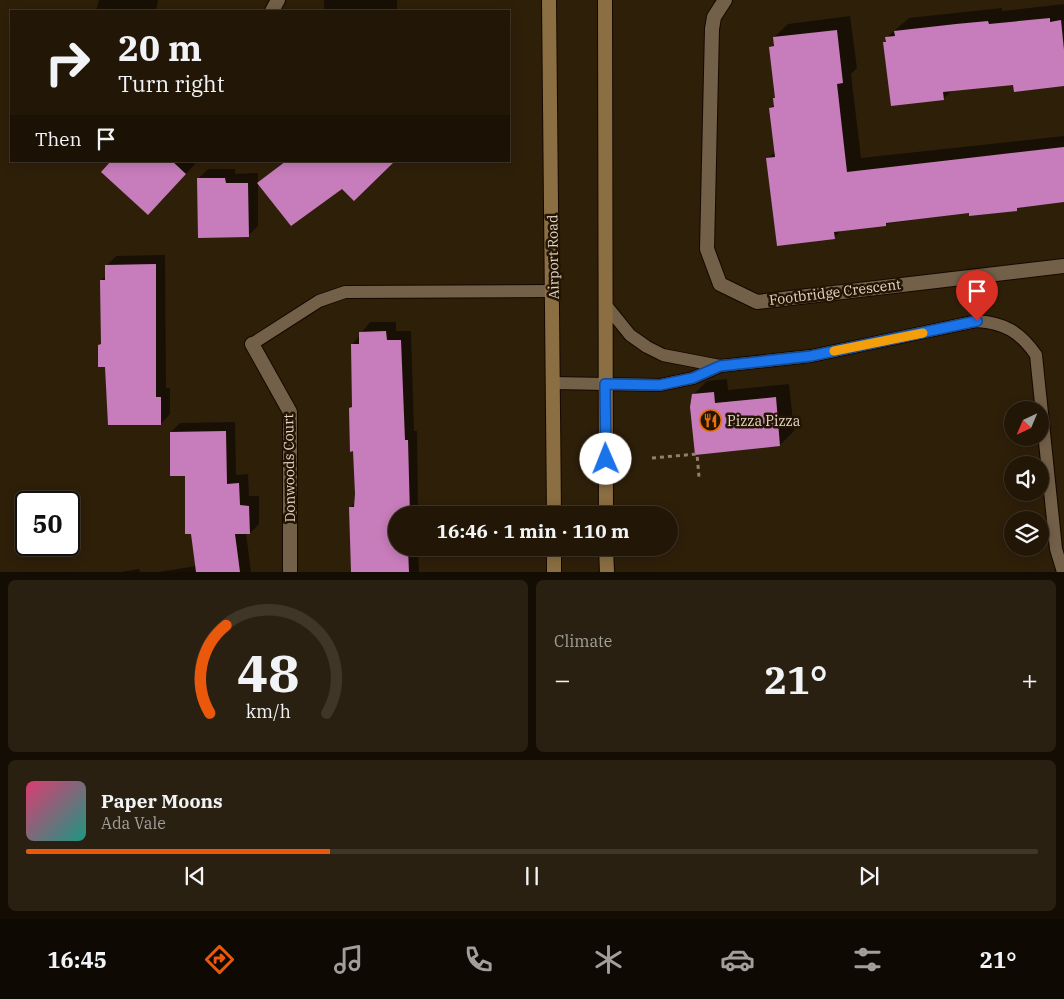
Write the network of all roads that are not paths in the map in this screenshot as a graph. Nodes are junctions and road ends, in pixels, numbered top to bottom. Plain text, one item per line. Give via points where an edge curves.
1 (549, 0) edge
2 (605, 0) edge
3 (725, 0) edge
4 (1064, 266) edge
5 (553, 291) junction
6 (604, 304) junction
7 (252, 344) joint
8 (720, 366) junction
9 (553, 383) junction
10 (605, 384) junction
11 (554, 506) edge
12 (606, 506) edge
13 (554, 556) edge
14 (606, 556) edge
15 (290, 572) edge
16 (554, 572) edge
17 (607, 572) edge
18 (1063, 572) edge

1 - 5 main road, Airport Road
2 - 6 main road
3 - 4 street, Footbridge Crescent via 714,18 712,30 707,240 707,249 720,284 757,302
5 - 7 lane via 345,292 319,301
5 - 9 main road, Airport Road
6 - 8 lane via 630,335 647,347 663,355
6 - 10 main road
7 - 15 street, Donwoods Court via 290,412
8 - 10 lane via 693,378 660,385
8 - 18 lane via 811,356 977,321 995,322 1012,329 1026,340 1036,355 1056,549
9 - 10 lane
9 - 11 main road, Airport Road
10 - 12 main road
13 - 16 main road
14 - 17 main road

